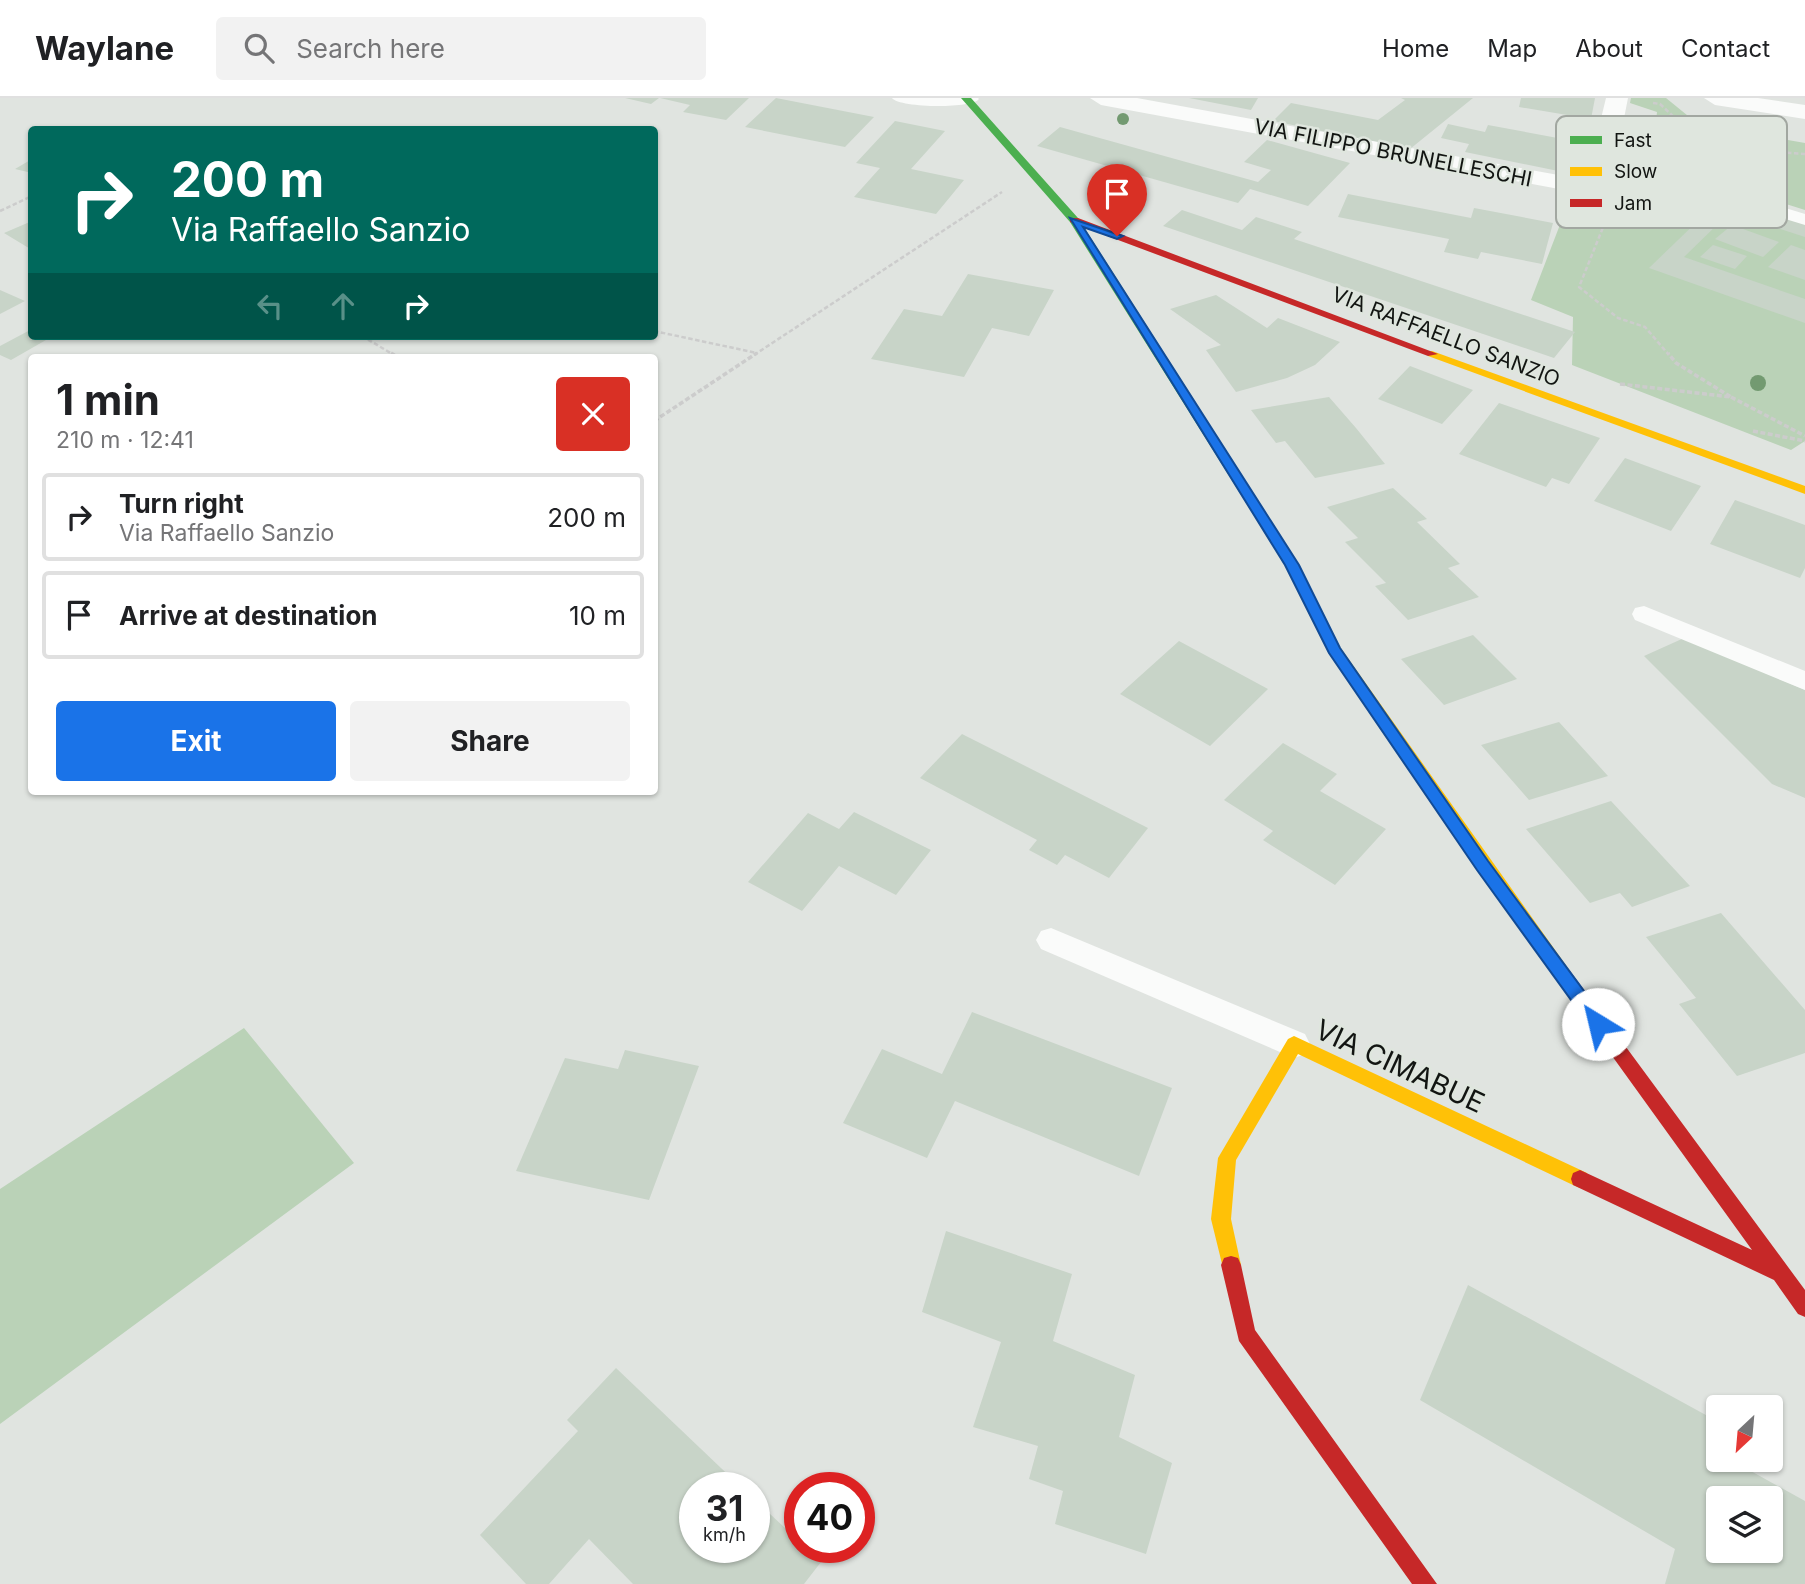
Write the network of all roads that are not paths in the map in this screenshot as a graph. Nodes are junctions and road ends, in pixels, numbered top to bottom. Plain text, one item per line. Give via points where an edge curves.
1 (903, 98) edge
2 (967, 98) edge
3 (1101, 98) edge
4 (1617, 98) edge
5 (1715, 98) edge
6 (1805, 112) edge
7 (1613, 116) edge
8 (1556, 181) edge
9 (1787, 214) edge
10 (1074, 220) junction
11 (1805, 220) edge
12 (1805, 490) edge
13 (1644, 614) dead end
14 (1805, 681) edge
15 (1051, 940) dead end
16 (1294, 1044) junction
17 (1779, 1272) junction
18 (1805, 1307) edge
19 (1426, 1584) edge

1 - 2 street
2 - 10 street
3 - 8 street, VIA FILIPPO BRUNELLESCHI
4 - 7 street
5 - 6 street
9 - 11 lane
10 - 12 street, VIA RAFFAELLO SANZIO
10 - 17 street via 1292,565 1334,649 1483,865
13 - 14 lane
15 - 16 lane
16 - 17 street, VIA CIMABUE
16 - 19 street, VIA CIMABUE via 1227,1158 1221,1219 1246,1334
17 - 18 street

